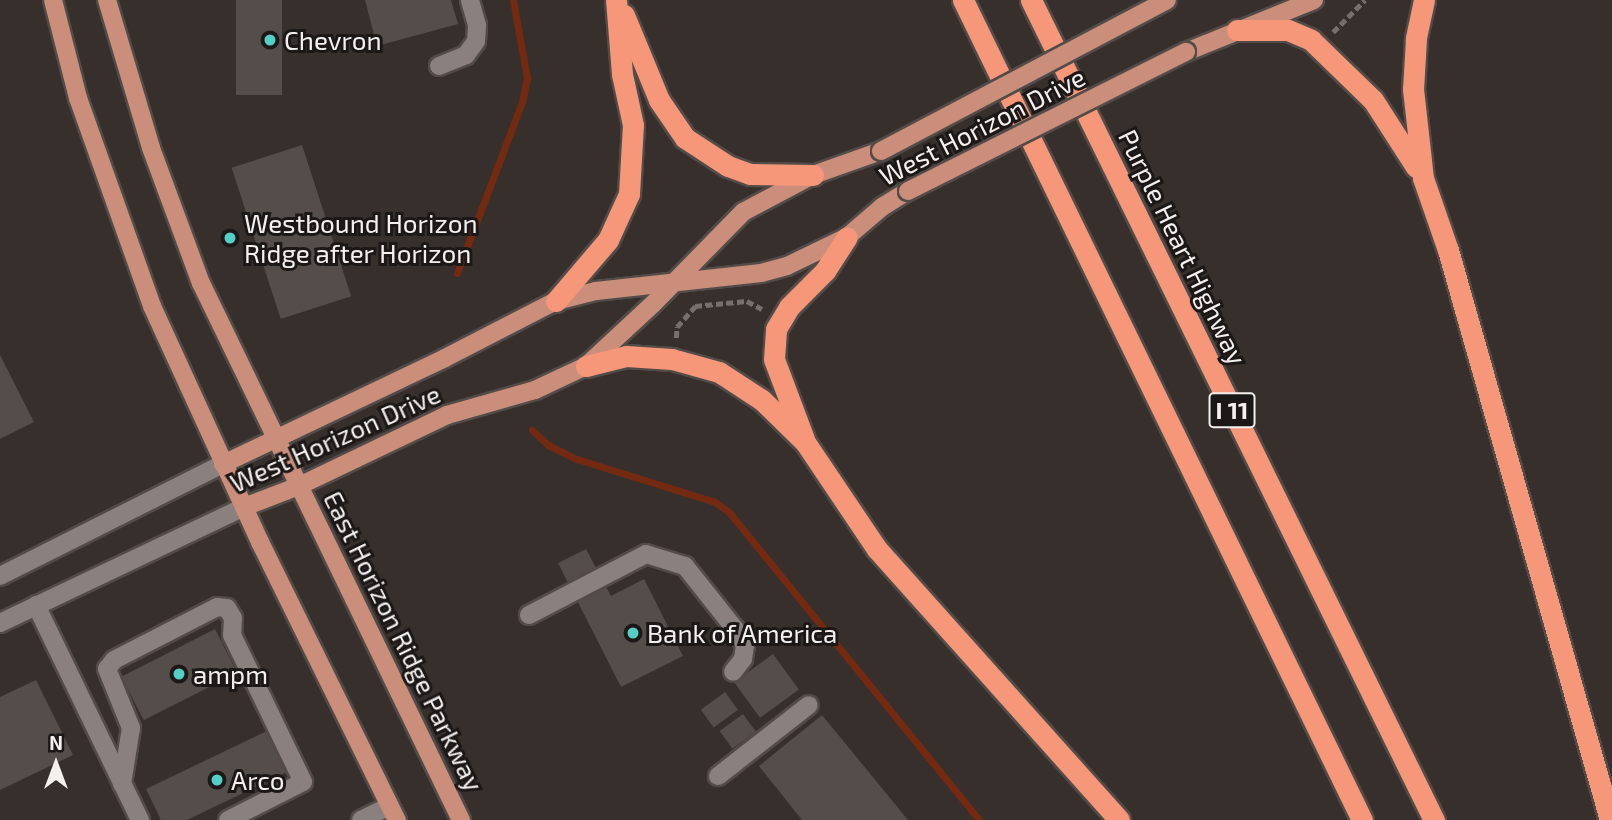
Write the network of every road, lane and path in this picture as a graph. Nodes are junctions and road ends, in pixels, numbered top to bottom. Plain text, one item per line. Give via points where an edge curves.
1 (53, 0) edge
2 (107, 0) edge
3 (470, 0) edge
4 (617, 0) edge
5 (963, 0) edge
6 (1031, 0) edge
7 (1167, 0) edge
8 (1314, 0) edge
9 (1365, 0) edge
10 (1424, 0) edge
11 (1237, 30) junction
12 (1332, 33) dead end
13 (439, 66) dead end
14 (813, 175) junction
15 (1423, 178) junction
16 (847, 237) junction
17 (674, 283) junction
18 (556, 301) junction
19 (762, 309) dead end
20 (675, 345) dead end
21 (586, 366) junction
22 (276, 438) junction
23 (805, 442) junction
24 (223, 464) junction
25 (299, 486) junction
26 (244, 507) junction
27 (0, 576) edge
28 (36, 606) junction
29 (529, 615) dead end
30 (0, 623) edge
31 (733, 672) dead end
32 (809, 705) dead end
33 (718, 776) dead end
34 (122, 784) junction
35 (393, 813) edge
36 (140, 820) edge
37 (228, 820) edge
38 (361, 820) edge
39 (461, 820) edge
40 (1119, 820) edge
41 (1362, 820) edge
42 (1434, 820) edge
43 (1610, 820) edge

1 - 24 main road via 78,98 152,306
2 - 22 main road, East Horizon Ridge Parkway via 151,148 201,283
3 - 13 street via 476,41 466,55
4 - 14 highway via 659,100 685,138 721,162 750,174
4 - 18 highway via 622,74 633,125 629,194 608,240
5 - 41 highway, I 11
6 - 42 highway, Purple Heart Highway / I 11
7 - 14 main road, West Horizon Drive, bridge via 880,151
8 - 11 main road, West Horizon Drive
9 - 12 path
10 - 15 highway via 1413,89
11 - 15 highway via 1288,30 1311,40 1373,100
11 - 16 main road, West Horizon Drive, bridge via 908,191
14 - 17 main road, West Horizon Drive via 743,212
15 - 43 highway via 1448,250
16 - 17 main road, West Horizon Drive via 787,266 761,273
16 - 23 highway via 825,271 781,318 773,343 780,377
17 - 18 main road, West Horizon Drive via 596,291
17 - 21 main road, West Horizon Drive
18 - 22 main road, West Horizon Drive
19 - 20 path via 747,301 695,306 677,327
21 - 23 highway via 626,356 695,364 762,400
21 - 25 main road, West Horizon Drive via 536,390 447,415
22 - 24 main road, West Horizon Drive
22 - 25 main road, East Horizon Ridge Parkway
23 - 40 highway via 877,549
24 - 26 main road
24 - 27 street, West Horizon Drive
25 - 26 main road, West Horizon Drive
25 - 39 main road, East Horizon Ridge Parkway
26 - 28 street, West Horizon Drive
26 - 35 main road
28 - 30 street, West Horizon Drive
28 - 34 street
29 - 31 street via 646,554 685,566 735,629 745,645 743,659
32 - 33 street
34 - 36 street
34 - 37 street via 131,728 107,669 114,660 217,607 227,608 233,618 232,635 303,782
35 - 38 street

